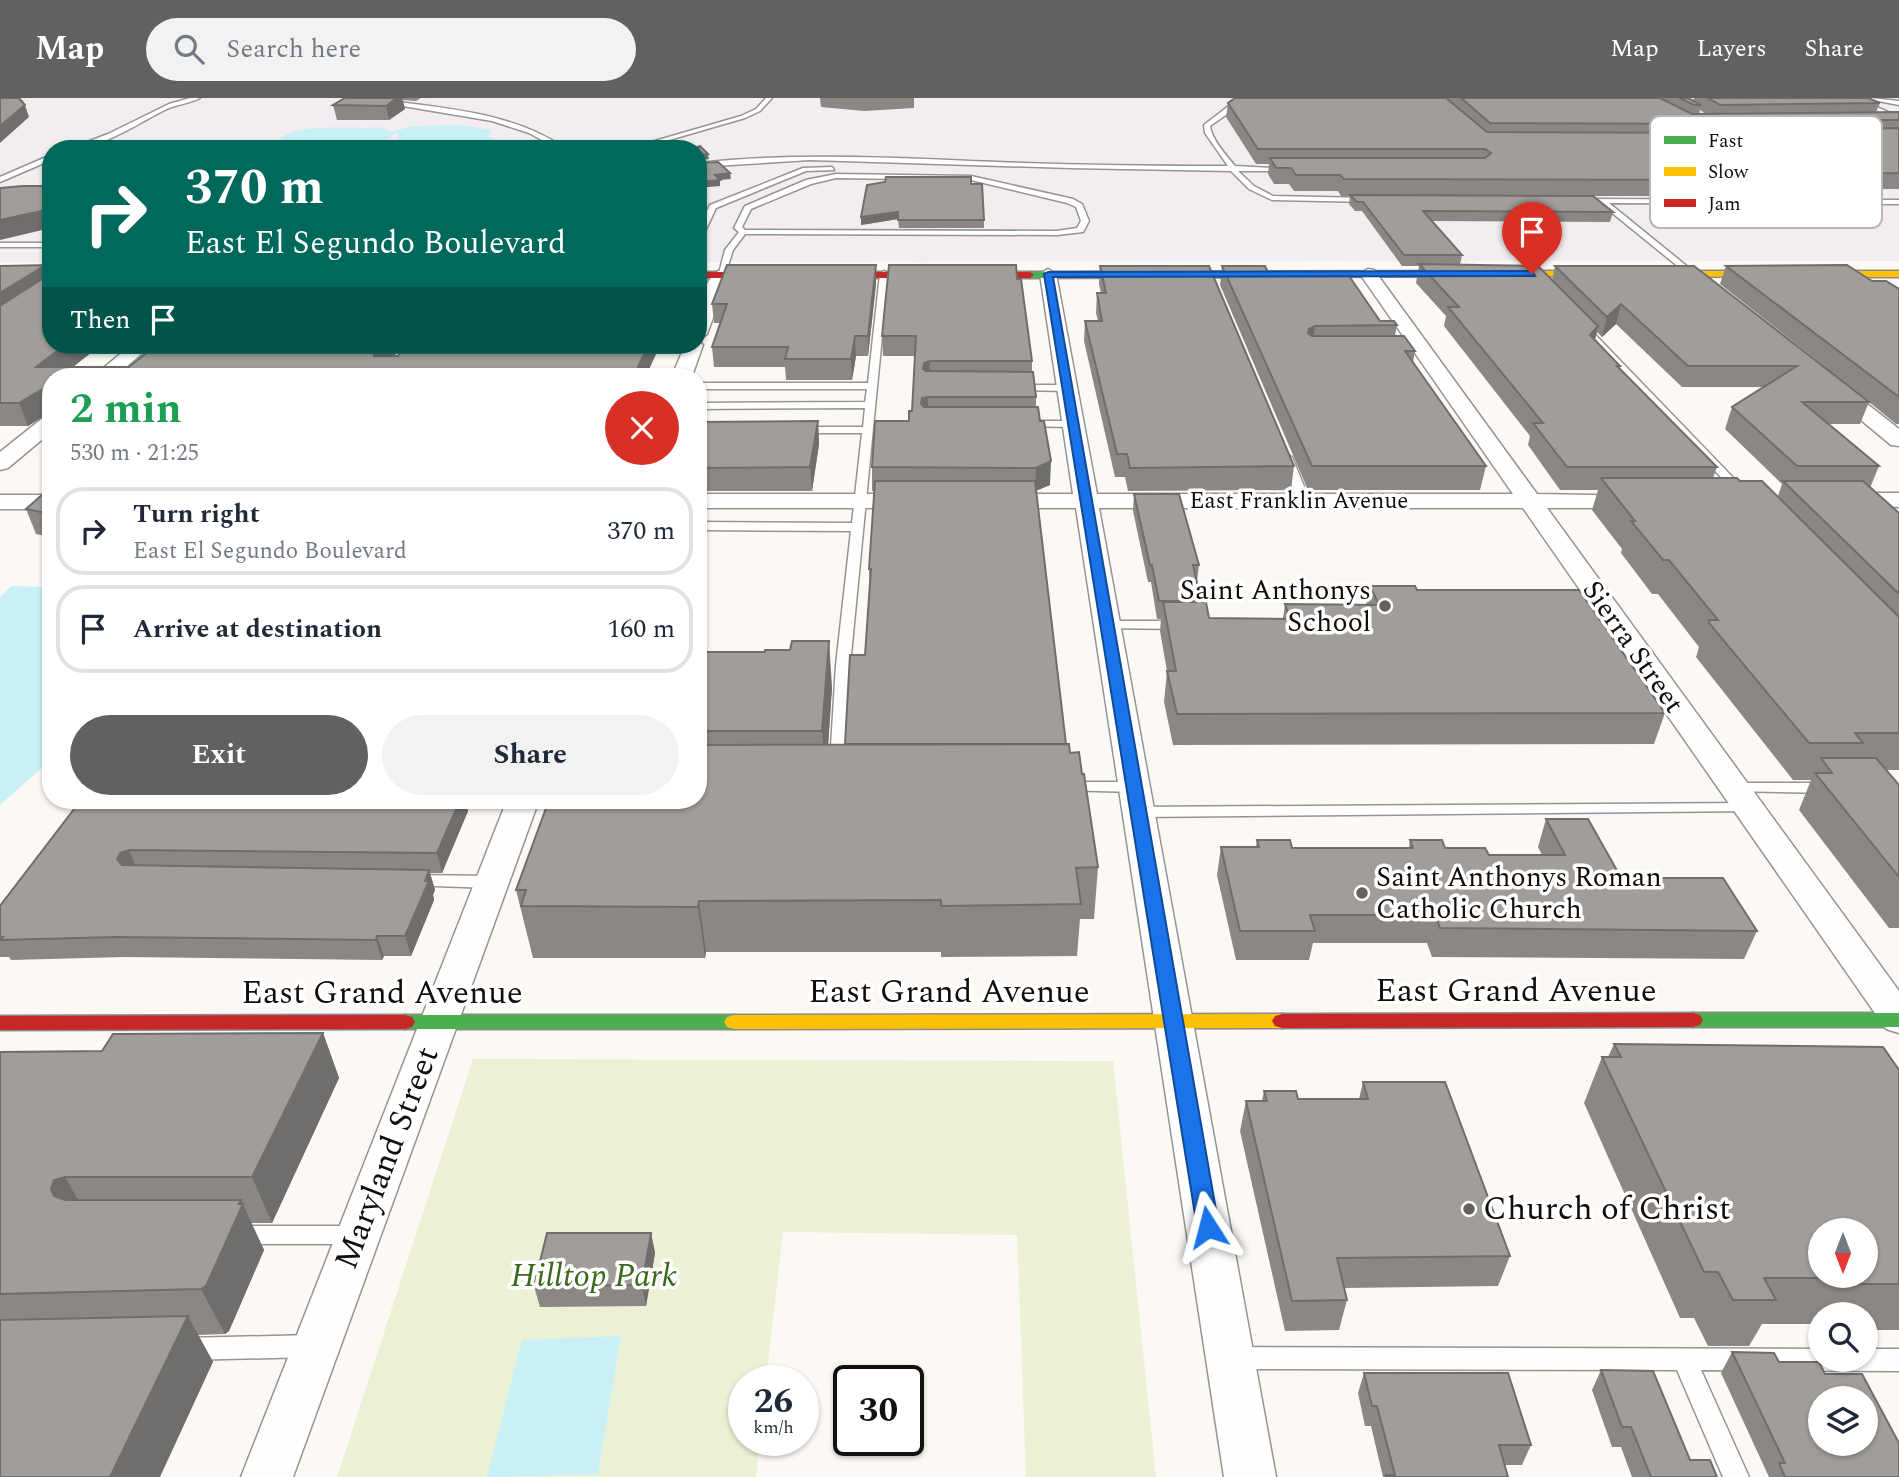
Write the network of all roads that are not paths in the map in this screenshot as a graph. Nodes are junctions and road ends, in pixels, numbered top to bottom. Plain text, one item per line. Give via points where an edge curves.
1 (197, 98) edge
2 (358, 98) edge
3 (769, 98) edge
4 (1873, 98) edge
5 (1241, 99) edge
6 (1254, 100) edge
7 (1852, 100) edge
8 (1899, 103) edge
9 (1899, 120) edge
10 (1885, 122) edge
11 (96, 140) edge
12 (547, 140) edge
13 (662, 140) edge
14 (707, 157) edge
15 (752, 157) junction
16 (42, 161) edge
17 (707, 164) edge
18 (1016, 164) junction
19 (1234, 169) junction
20 (1303, 169) edge
21 (0, 180) edge
22 (1373, 200) edge
23 (1575, 201) edge
24 (1602, 201) junction
25 (1650, 201) edge
26 (707, 212) edge
27 (743, 233) junction
28 (0, 245) edge
29 (42, 245) edge
30 (884, 274) junction
31 (1048, 274) junction
32 (1368, 274) junction
33 (1691, 274) junction
34 (1848, 274) junction
35 (1899, 274) edge
36 (707, 275) edge
37 (721, 275) junction
38 (1864, 285) edge
39 (1714, 292) edge
40 (707, 311) edge
41 (1570, 313) edge
42 (131, 354) edge
43 (114, 368) edge
44 (1812, 370) edge
45 (707, 386) edge
46 (873, 386) junction
47 (999, 388) edge
48 (1067, 388) junction
49 (870, 405) junction
50 (707, 406) edge
51 (1007, 424) edge
52 (1074, 424) junction
53 (42, 428) edge
54 (789, 430) edge
55 (867, 430) junction
56 (1899, 440) edge
57 (1283, 450) edge
58 (0, 463) edge
59 (1529, 500) junction
60 (1667, 500) edge
61 (1722, 500) edge
62 (1756, 500) joint
63 (1817, 500) edge
64 (1899, 500) edge
65 (707, 501) edge
66 (860, 501) junction
67 (940, 501) edge
68 (967, 501) edge
69 (1086, 501) junction
70 (1304, 501) junction
71 (0, 502) edge
72 (42, 502) edge
73 (707, 526) edge
74 (857, 527) junction
75 (1107, 625) junction
76 (1192, 625) edge
77 (837, 773) edge
78 (1053, 787) edge
79 (1844, 788) edge
80 (1741, 798) junction
81 (1136, 799) junction
82 (519, 809) edge
83 (396, 881) edge
84 (491, 881) junction
85 (1899, 1020) edge
86 (1173, 1021) junction
87 (0, 1023) edge
88 (438, 1023) junction
89 (211, 1235) edge
90 (358, 1235) junction
91 (316, 1346) junction
92 (165, 1349) edge
93 (1230, 1358) junction
94 (1684, 1360) junction
95 (1899, 1360) edge
96 (267, 1477) edge
97 (1250, 1477) edge
98 (1736, 1477) edge

1 - 11 lane
2 - 12 lane via 493,119
3 - 13 lane via 743,117
4 - 8 lane
5 - 6 lane
5 - 19 lane via 1207,125
7 - 9 lane
9 - 10 lane
14 - 15 lane
15 - 17 lane
15 - 18 lane
16 - 21 lane
18 - 19 lane
18 - 26 lane via 975,170 805,169 709,206
19 - 20 lane
19 - 22 lane via 1246,186 1272,198
23 - 24 lane
24 - 25 lane
24 - 33 lane
27 - 27 lane via 1057,233 1080,229 1085,221 1079,206 1070,201 971,178 836,176 809,182 748,208 738,228
27 - 37 lane via 729,250
28 - 29 lane
30 - 31 main road
30 - 37 main road
30 - 46 lane
31 - 32 main road via 1211,280
31 - 48 street
32 - 33 main road via 1537,279
32 - 59 street, Sierra Street via 1416,351
33 - 34 main road
33 - 39 street
34 - 35 main road
34 - 38 lane
36 - 37 main road
37 - 40 street
41 - 62 lane
42 - 43 street
44 - 56 street
45 - 46 lane
46 - 49 lane
47 - 48 lane
48 - 52 street
49 - 50 lane
49 - 55 lane
51 - 52 lane
52 - 69 street
53 - 58 street
54 - 55 lane
55 - 66 lane
57 - 70 lane
59 - 60 street, East Franklin Avenue
59 - 70 street, East Franklin Avenue
59 - 80 street, Sierra Street via 1593,598
61 - 62 street
63 - 64 street
65 - 66 street
66 - 67 street
66 - 74 lane
68 - 69 street, East Franklin Avenue
69 - 70 street, East Franklin Avenue
69 - 75 street
71 - 72 street
73 - 74 lane
74 - 77 lane via 837,665
75 - 76 lane
75 - 81 street
78 - 81 lane
79 - 80 lane
80 - 81 lane
80 - 85 street, Sierra Street
81 - 86 street
82 - 84 street, Maryland Street
83 - 84 lane
84 - 88 street, Maryland Street
85 - 86 main road, East Grand Avenue
86 - 88 main road, East Grand Avenue
86 - 93 street
87 - 88 main road, East Grand Avenue
88 - 90 street, Maryland Street
89 - 90 lane
90 - 91 street, Maryland Street
91 - 92 lane
91 - 96 street, Maryland Street
93 - 94 lane
93 - 97 street
94 - 95 lane
94 - 98 lane

